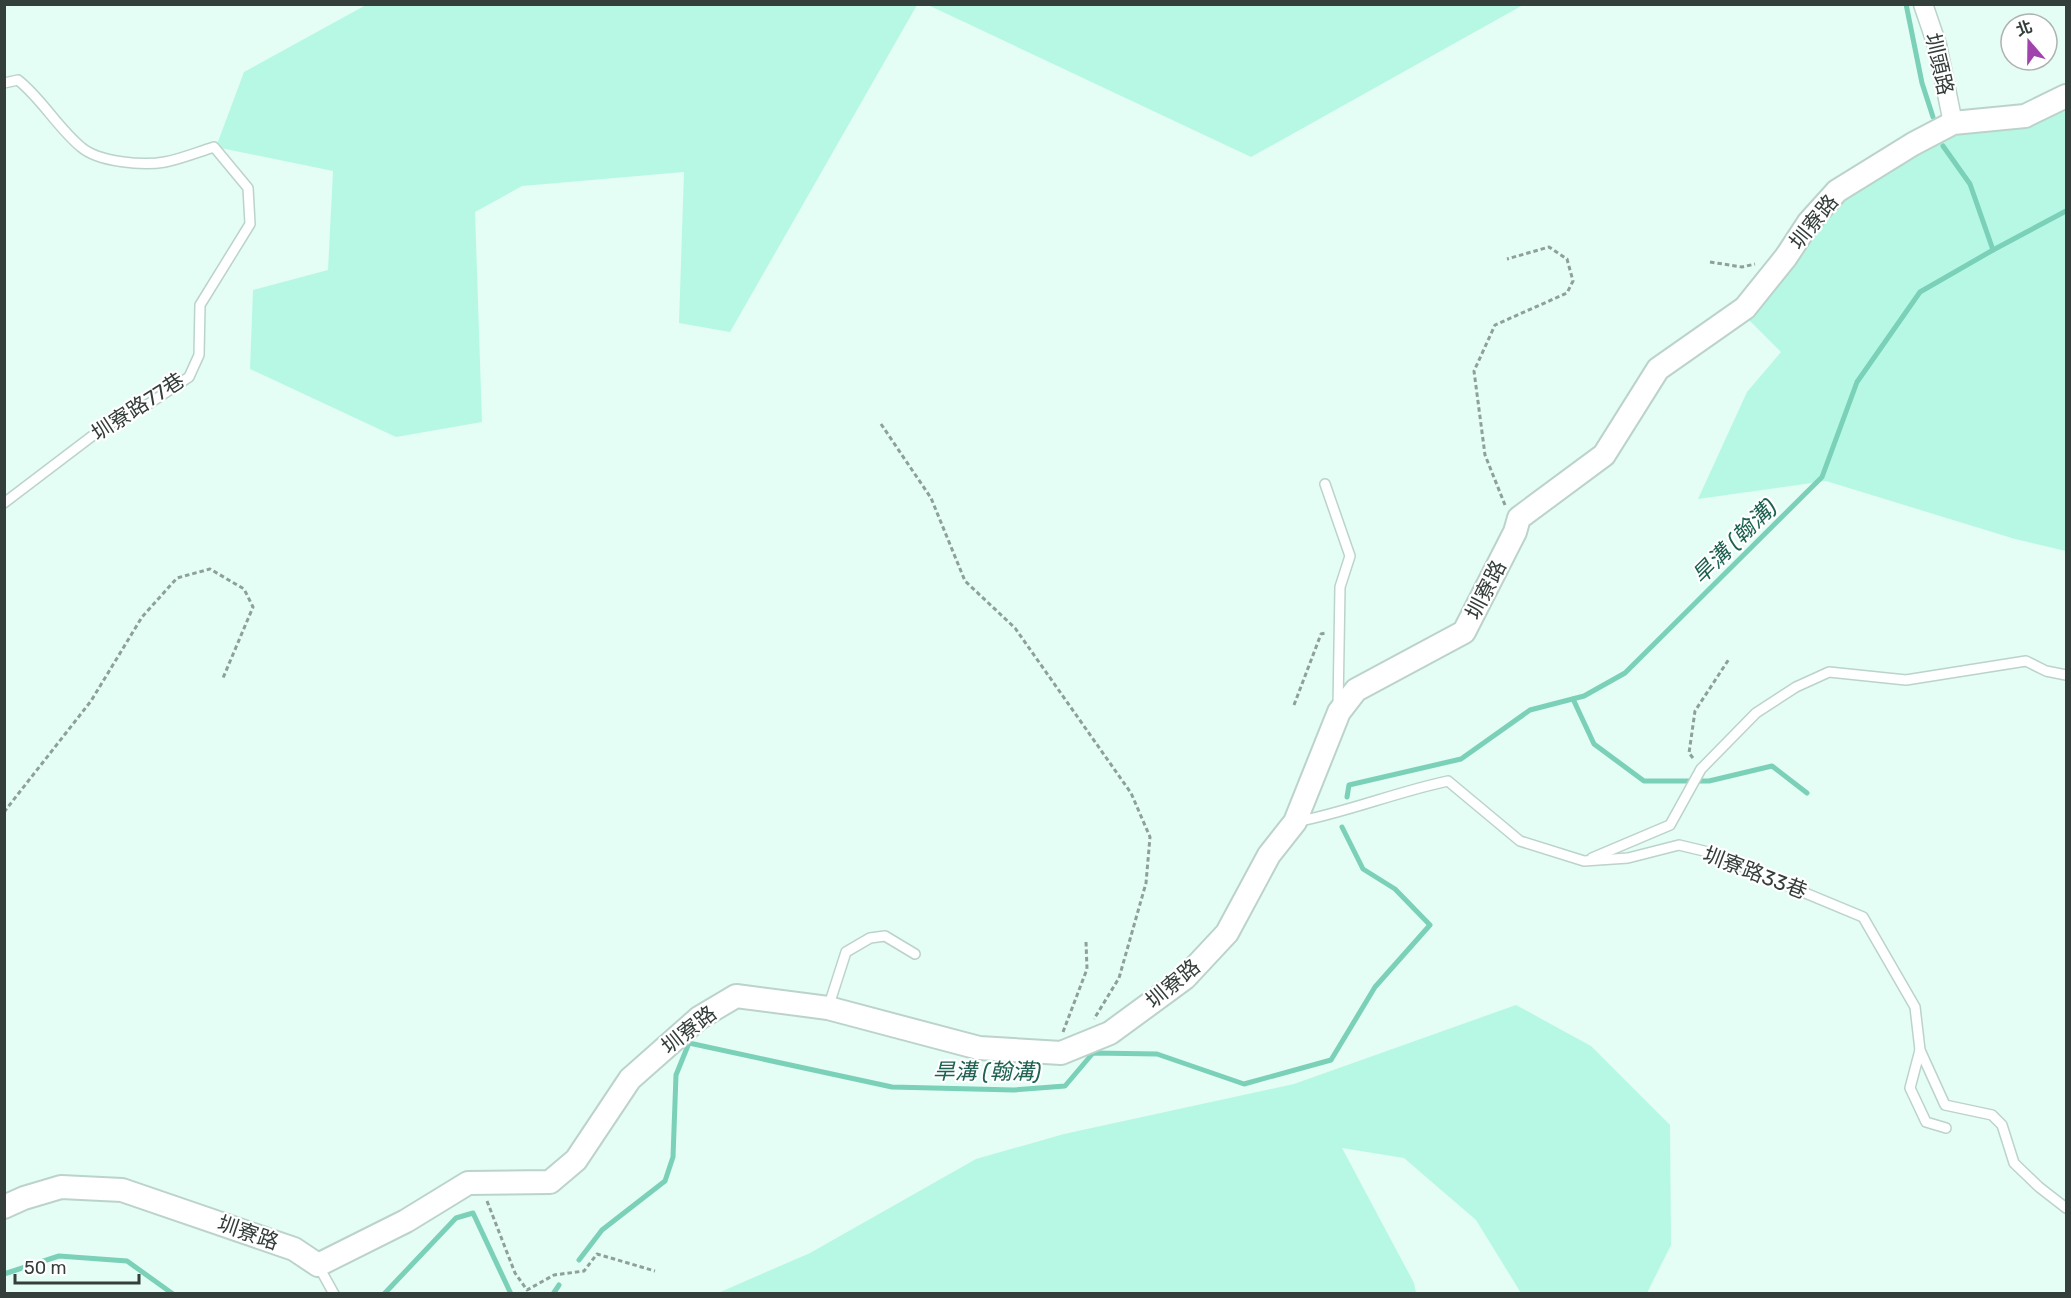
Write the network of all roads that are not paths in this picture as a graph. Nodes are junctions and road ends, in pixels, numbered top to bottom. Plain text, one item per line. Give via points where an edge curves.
1 (1923, 4) edge
2 (4, 83) edge
3 (2067, 96) edge
4 (1953, 123) junction
5 (1325, 484) dead end
6 (4, 503) edge
7 (2067, 675) edge
8 (1338, 712) junction
9 (1295, 822) junction
10 (1584, 861) junction
11 (915, 954) dead end
12 (828, 1008) junction
13 (1920, 1050) junction
14 (1946, 1128) dead end
15 (4, 1207) edge
16 (2067, 1208) edge
17 (318, 1265) junction
18 (334, 1293) edge

1 - 4 street, 圳頭路 via 1937,45
2 - 6 lane, 圳寮路77巷 via 18,80 81,147 98,158 164,162 214,147 248,188 250,224 200,305 199,355 189,377 104,427
3 - 4 street, 圳寮路 via 2025,116
4 - 8 street, 圳寮路 via 1837,191 1809,222 1745,309 1658,369 1604,455 1519,518 1464,632 1356,690
5 - 8 lane via 1350,556 1340,587
7 - 10 lane via 2026,662 1906,680 1829,672 1796,687 1756,713 1701,769 1670,825
8 - 9 street, 圳寮路
9 - 10 lane, 圳寮路33巷 via 1339,814 1448,781 1520,841
9 - 12 street, 圳寮路 via 1269,855 1227,933 1185,978 1110,1033 1068,1051 979,1048
10 - 13 lane, 圳寮路33巷 via 1628,858 1679,845 1704,851 1863,917 1915,1007
11 - 12 lane via 885,936 870,938 846,952
12 - 17 street, 圳寮路 via 736,996 699,1018 630,1079 576,1160 550,1182 468,1183 406,1221
13 - 14 lane via 1910,1088 1926,1122
13 - 16 lane, 圳寮路33巷 via 1945,1105 1992,1114 2002,1125 2013,1163
15 - 17 street, 圳寮路 via 61,1187 122,1190 294,1249
17 - 18 lane

